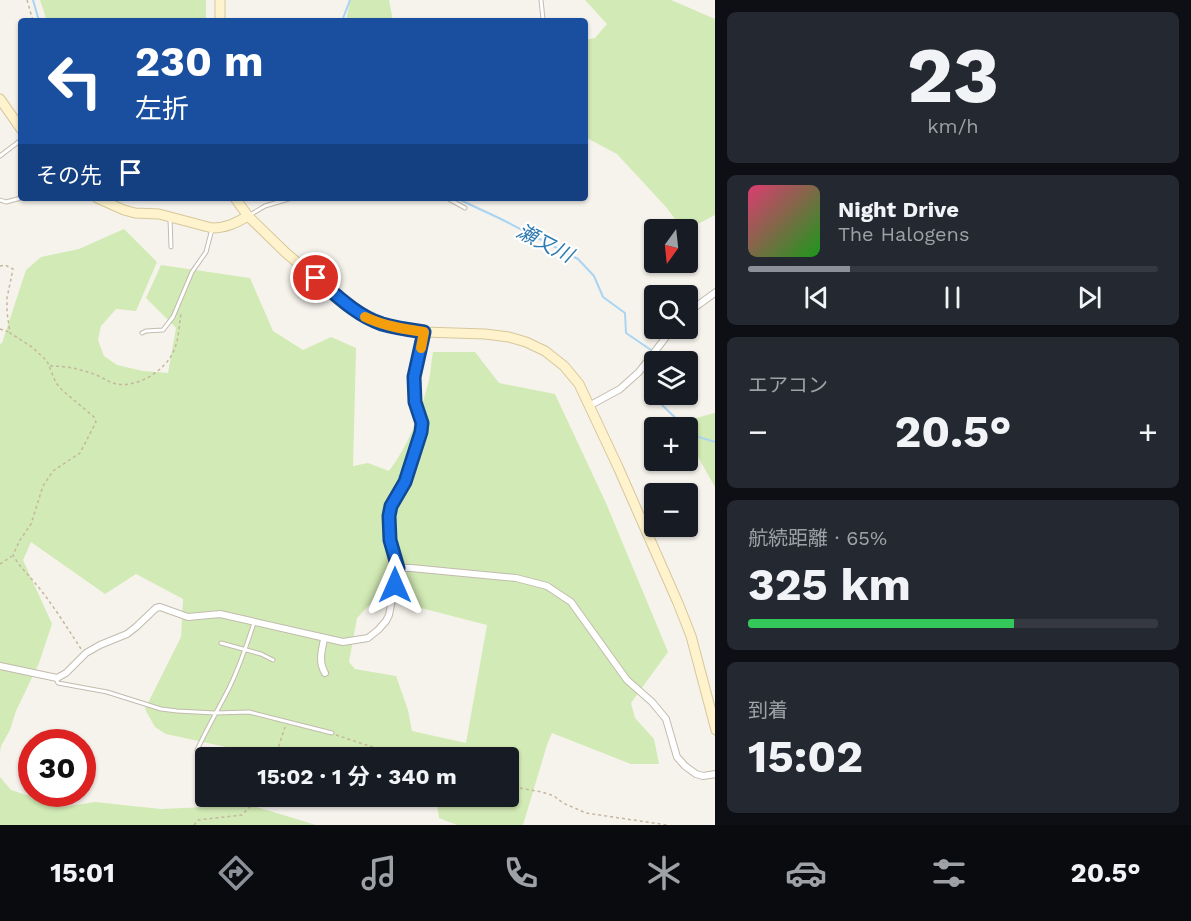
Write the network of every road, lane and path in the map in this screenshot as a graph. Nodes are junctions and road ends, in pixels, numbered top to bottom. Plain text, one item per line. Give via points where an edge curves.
1 (27, 0) edge
2 (220, 0) edge
3 (541, 0) edge
4 (32, 18) edge
5 (220, 18) edge
6 (542, 18) edge
7 (0, 99) edge
8 (18, 125) edge
9 (18, 142) edge
10 (0, 156) edge
11 (18, 199) edge
12 (0, 200) edge
13 (104, 201) edge
14 (237, 201) edge
15 (282, 201) edge
16 (452, 201) edge
17 (465, 208) dead end
18 (248, 216) junction
19 (170, 217) junction
20 (212, 228) junction
21 (171, 247) dead end
22 (0, 266) edge
23 (715, 293) edge
24 (183, 295) junction
25 (698, 305) edge
26 (0, 329) edge
27 (424, 332) junction
28 (10, 333) junction
29 (142, 333) dead end
30 (664, 339) edge
31 (49, 366) junction
32 (589, 406) junction
33 (13, 555) junction
34 (0, 564) edge
35 (398, 568) junction
36 (254, 622) junction
37 (324, 639) junction
38 (221, 642) dead end
39 (246, 649) junction
40 (85, 655) junction
41 (273, 660) dead end
42 (0, 666) edge
43 (325, 673) dead end
44 (57, 678) junction
45 (215, 713) junction
46 (286, 722) junction
47 (715, 726) edge
48 (332, 733) joint
49 (198, 747) edge
50 (278, 747) edge
51 (373, 747) edge
52 (715, 774) edge
53 (519, 788) edge
54 (250, 807) edge
55 (194, 825) edge
56 (667, 825) edge

1 - 4 path
2 - 5 street
3 - 6 lane
7 - 8 street
9 - 10 lane
11 - 12 lane
13 - 19 street via 135,213
14 - 18 street
15 - 18 lane
16 - 17 lane
18 - 20 street via 232,225
18 - 27 street via 359,313 382,324
19 - 20 street
19 - 21 lane
20 - 24 lane via 206,252
22 - 28 path via 13,269 7,298
23 - 25 street
24 - 29 lane via 164,330
24 - 31 path via 174,352 157,372 144,380 125,385 76,368
26 - 28 path
27 - 32 street via 501,336 535,346 564,366 579,384
27 - 35 street via 414,377 421,432 389,516 390,540
28 - 31 path via 32,347
30 - 32 street via 620,389
31 - 33 path via 56,383 96,422 80,453 53,471 43,486 31,524
32 - 47 street via 691,636
33 - 34 path
33 - 40 path
35 - 37 street via 389,615 374,635 351,642
35 - 52 street via 516,578 547,586 571,602 627,680 666,720 677,757 685,766 703,776
36 - 37 street
36 - 39 lane
36 - 40 street via 220,614 188,617 160,607 127,634
37 - 43 street via 321,662
38 - 39 lane
39 - 41 lane
39 - 45 lane
40 - 44 street
42 - 44 street
44 - 45 lane via 58,683 154,707
45 - 46 lane via 249,712
45 - 49 lane
46 - 48 lane
46 - 50 path
48 - 51 path
53 - 56 path via 554,796 586,813
54 - 55 path via 242,815 198,820

